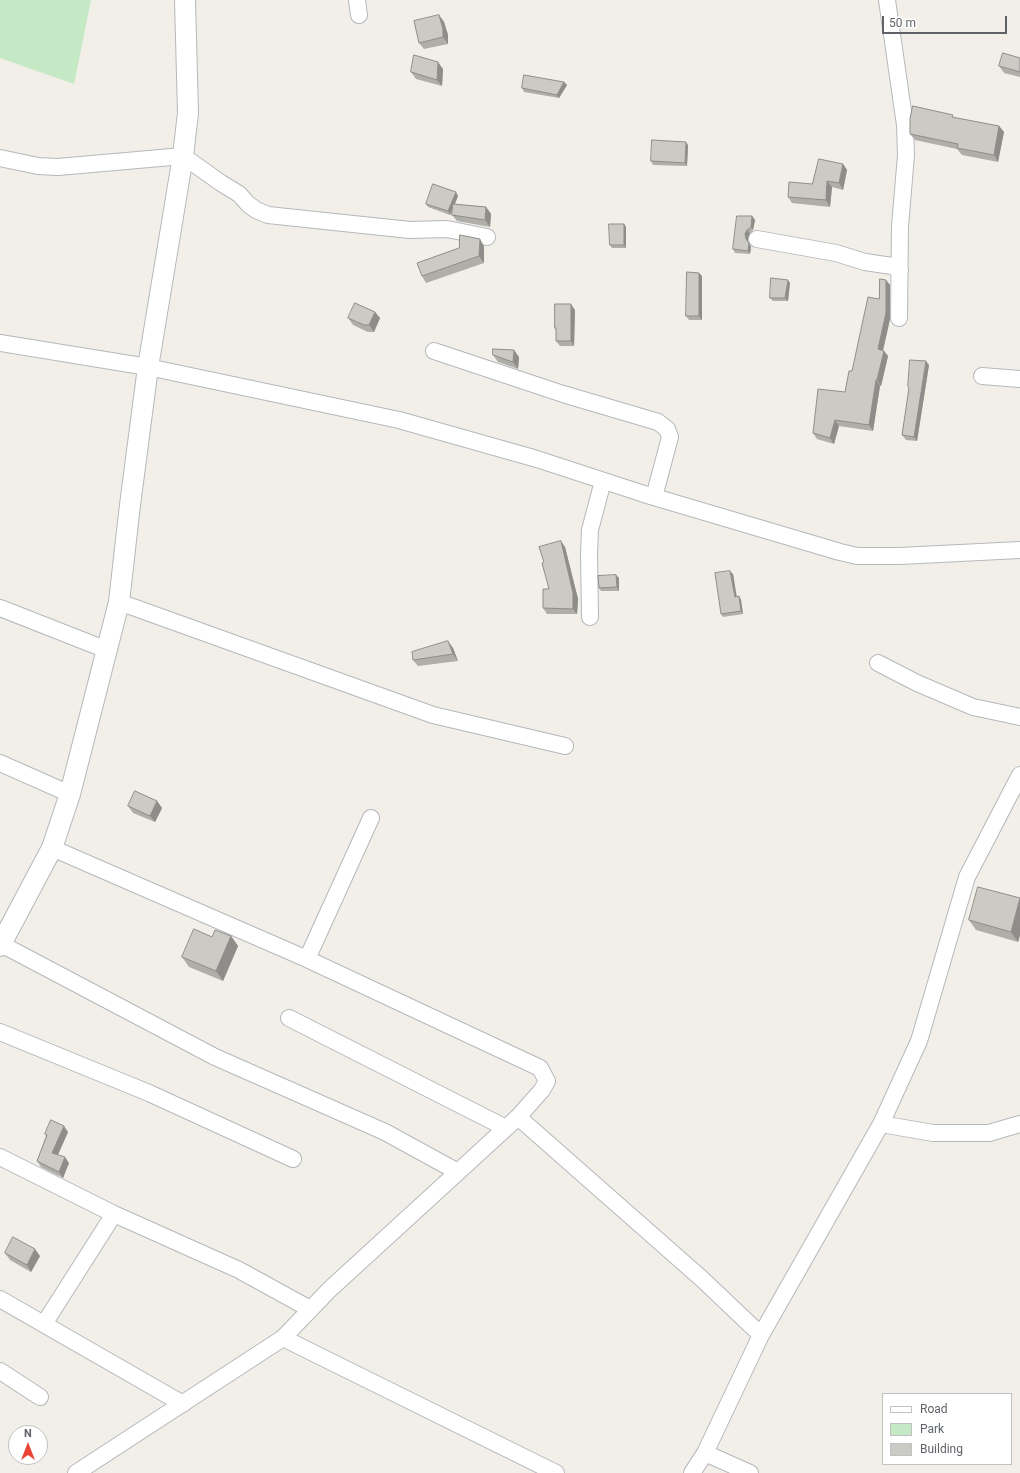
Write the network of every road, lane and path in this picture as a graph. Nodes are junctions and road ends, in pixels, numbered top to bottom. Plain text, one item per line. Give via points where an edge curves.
1 (185, 0) edge
2 (887, 0) edge
3 (183, 156) junction
4 (0, 158) edge
5 (487, 237) dead end
6 (757, 239) dead end
7 (900, 270) junction
8 (899, 318) dead end
9 (0, 344) edge
10 (434, 351) dead end
11 (148, 367) junction
12 (982, 376) dead end
13 (1020, 379) edge
14 (603, 481) junction
15 (654, 497) junction
16 (1020, 550) edge
17 (119, 602) junction
18 (0, 608) edge
19 (590, 617) dead end
20 (107, 650) junction
21 (878, 663) dead end
22 (1020, 717) edge
23 (565, 746) dead end
24 (0, 763) edge
25 (1020, 775) edge
26 (70, 794) junction
27 (371, 818) dead end
28 (52, 848) junction
29 (0, 945) edge
30 (307, 959) junction
31 (289, 1018) dead end
32 (0, 1032) edge
33 (518, 1117) junction
34 (881, 1124) junction
35 (1020, 1124) edge
36 (506, 1128) junction
37 (0, 1156) edge
38 (293, 1159) dead end
39 (458, 1172) junction
40 (114, 1214) junction
41 (0, 1299) edge
42 (310, 1309) junction
43 (44, 1324) junction
44 (761, 1335) junction
45 (282, 1338) junction
46 (0, 1371) edge
47 (40, 1397) dead end
48 (183, 1404) junction
49 (705, 1453) junction
50 (76, 1473) edge
51 (556, 1473) edge
52 (692, 1473) edge
53 (750, 1473) edge

1 - 3 street via 188,113
2 - 7 street via 905,125 906,155 900,226
3 - 4 street via 58,167 38,166
3 - 5 street via 239,194 256,210 268,214 410,230 447,228
3 - 11 street
6 - 7 street via 836,253
7 - 8 street
9 - 11 street
10 - 15 street via 563,394 658,422 667,429 670,437
11 - 14 street via 399,420 530,457
11 - 17 street
12 - 13 street
14 - 15 street
14 - 19 street via 590,530
15 - 16 street via 857,556
17 - 20 street
17 - 23 street via 433,715
18 - 20 street
20 - 26 street
21 - 22 street via 972,707
24 - 26 street
25 - 34 street via 967,877 919,1041
26 - 28 street
27 - 30 street
28 - 29 street
28 - 30 street
29 - 39 street via 215,1057 385,1132
30 - 33 street via 540,1068 547,1081
31 - 36 street
32 - 38 street via 149,1093
33 - 36 street
33 - 44 street via 702,1279
34 - 35 street via 933,1133 989,1133
34 - 44 street
36 - 39 street
37 - 40 street
39 - 42 street
40 - 42 street via 239,1270
40 - 43 street
41 - 43 street
42 - 45 street
43 - 48 street
44 - 49 street
45 - 48 street
45 - 51 street
46 - 47 street
48 - 50 street
49 - 52 street
49 - 53 street

